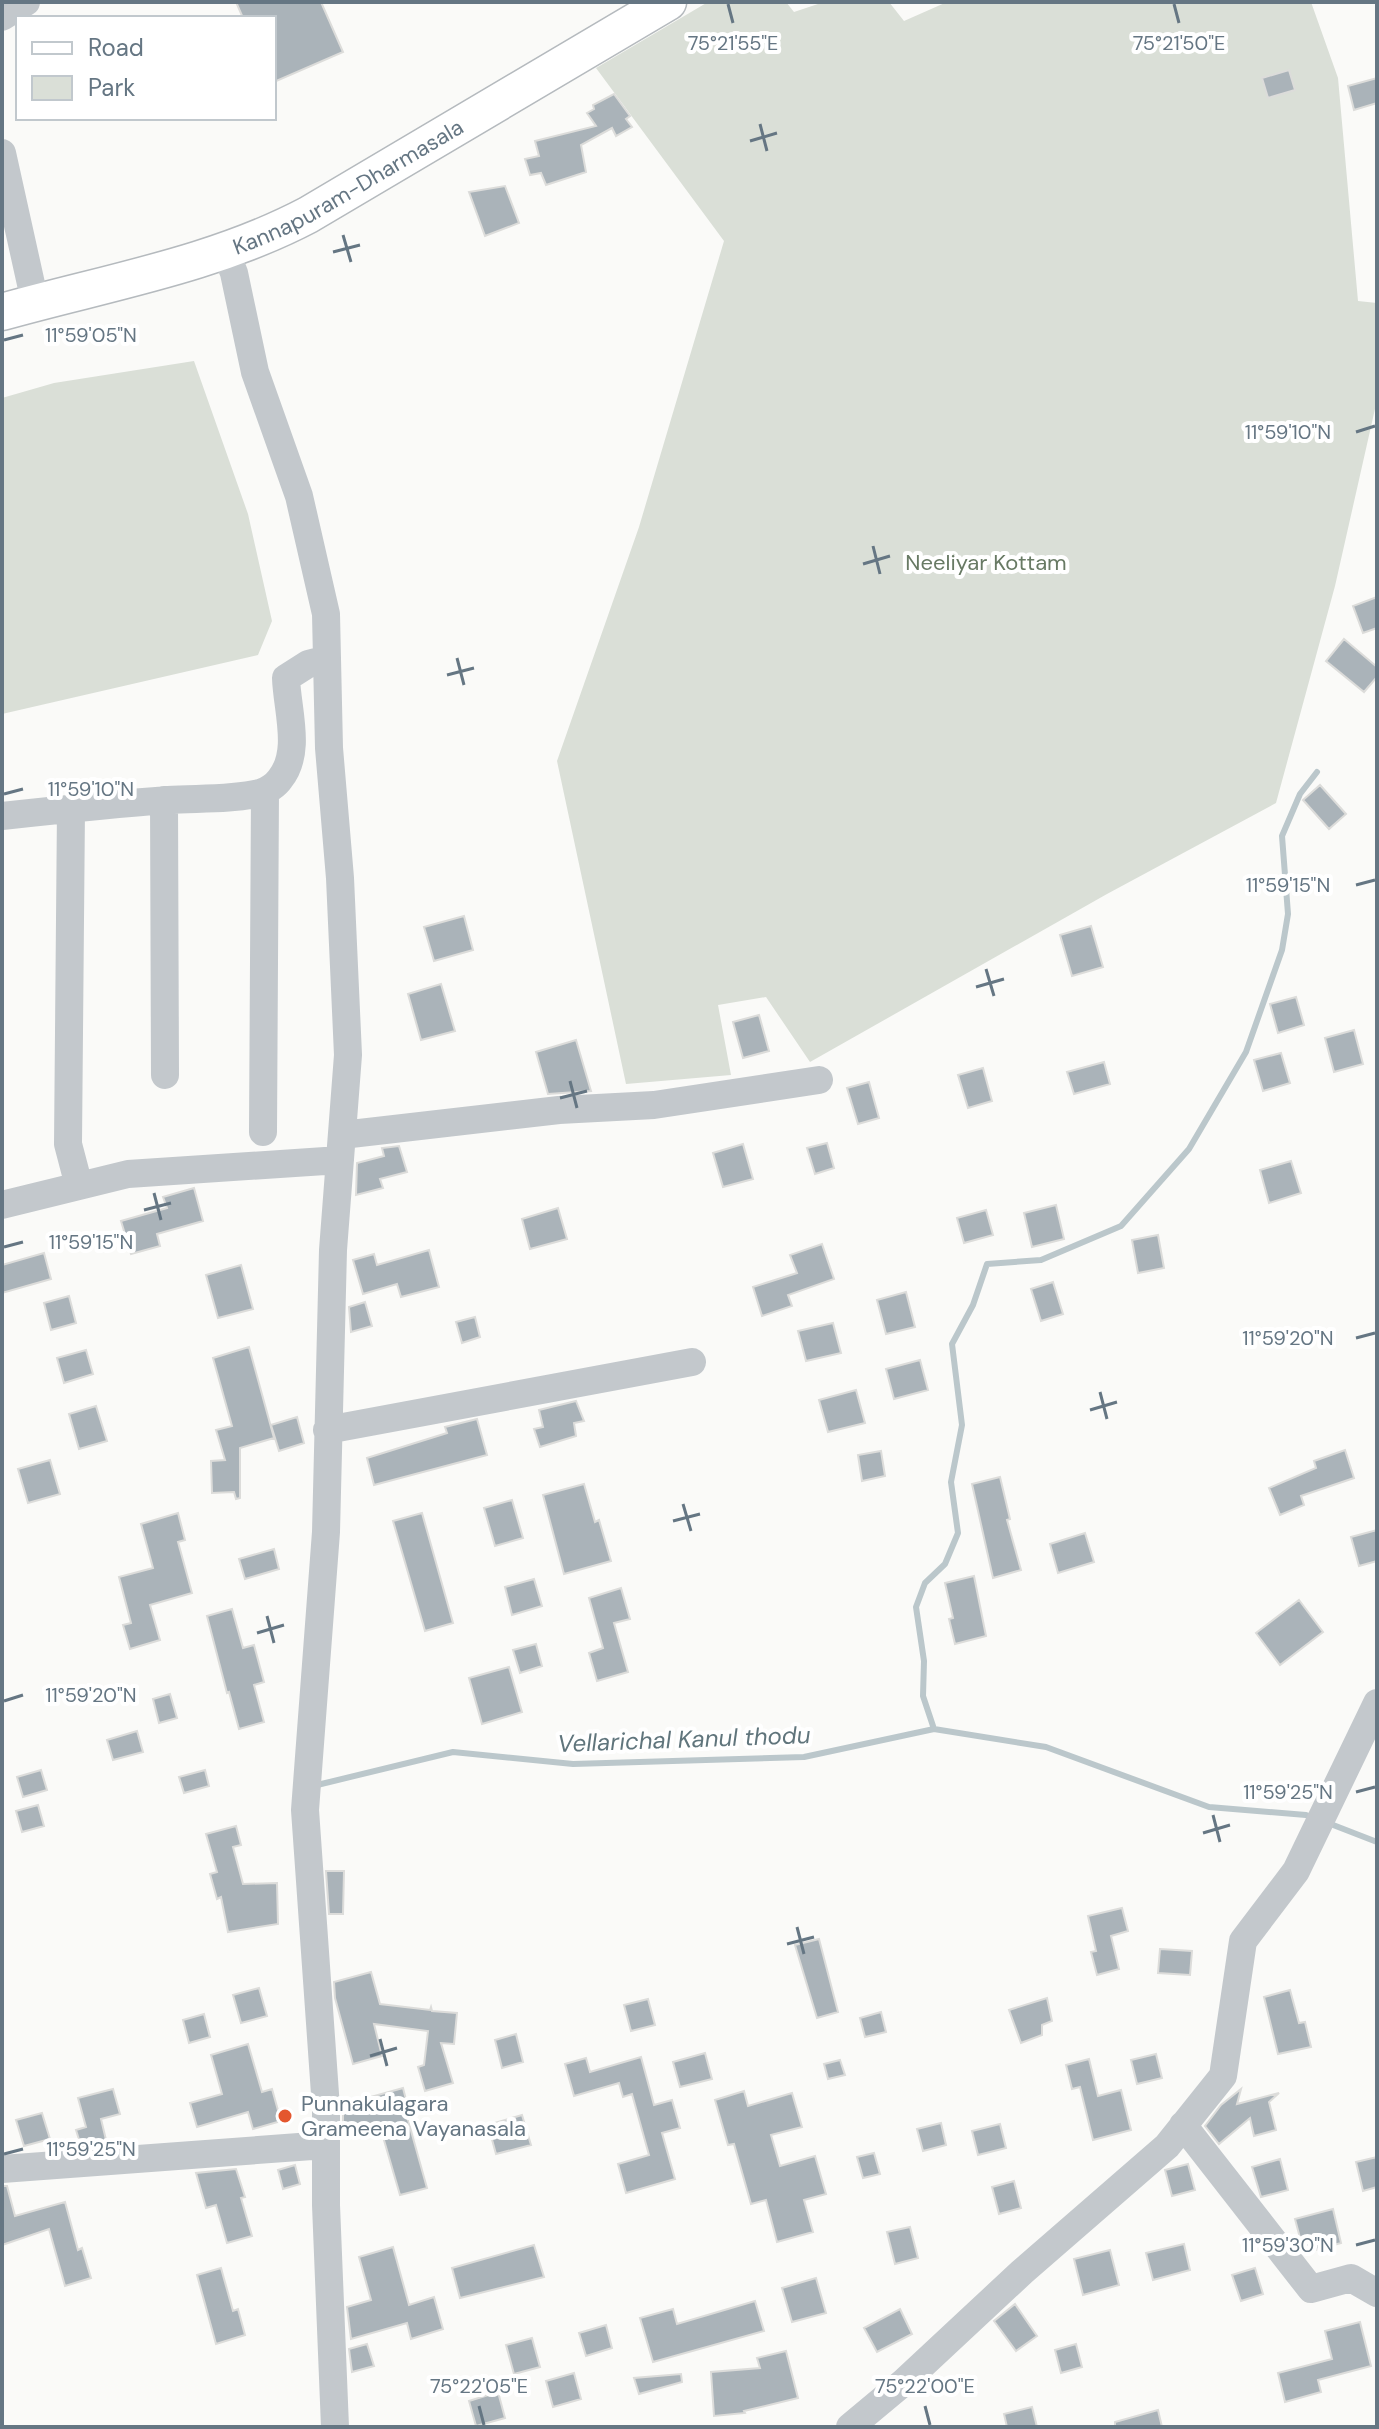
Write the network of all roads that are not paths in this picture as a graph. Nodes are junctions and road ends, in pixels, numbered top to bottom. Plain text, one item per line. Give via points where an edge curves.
1 (26, 2) edge
2 (668, 2) edge
3 (2, 17) edge
4 (2, 153) edge
5 (225, 250) junction
6 (18, 307) edge
7 (327, 659) junction
8 (265, 792) junction
9 (164, 800) junction
10 (71, 808) junction
11 (2, 816) edge
12 (165, 1075) dead end
13 (819, 1080) dead end
14 (263, 1132) dead end
15 (341, 1148) junction
16 (79, 1186) junction
17 (2, 1205) edge
18 (692, 1362) dead end
19 (327, 1430) junction
20 (1377, 1703) edge
21 (1183, 2125) junction
22 (326, 2145) junction
23 (2, 2169) edge
24 (1377, 2293) edge
25 (335, 2427) edge
26 (850, 2427) edge

1 - 3 street
2 - 5 main road, Kannapuram-Dharmasala via 308,215
4 - 6 street
5 - 6 main road, Kannapuram-Dharmasala
5 - 7 street via 255,372 299,496 326,614
7 - 8 street via 286,678 291,757 281,779
7 - 15 street via 348,1055
8 - 9 street
8 - 14 street
9 - 10 street
9 - 12 street
10 - 11 street
10 - 16 street via 68,1144
13 - 15 street via 654,1105 559,1110
15 - 16 street via 128,1174
15 - 19 street
16 - 17 street
18 - 19 street
19 - 22 street via 326,1532 305,1810
20 - 21 street via 1296,1871 1243,1941 1223,2076
21 - 24 street via 1311,2289 1351,2278
21 - 26 street via 1167,2146
22 - 23 street
22 - 25 street

